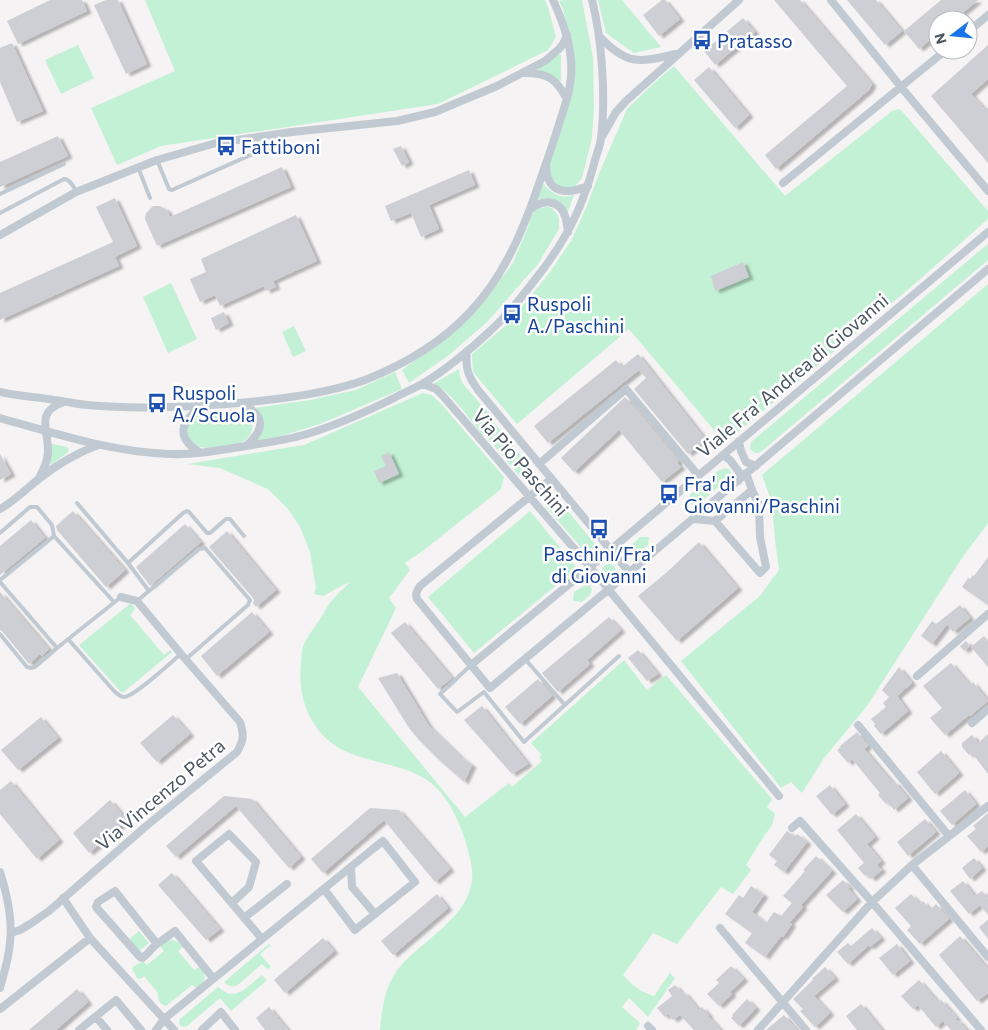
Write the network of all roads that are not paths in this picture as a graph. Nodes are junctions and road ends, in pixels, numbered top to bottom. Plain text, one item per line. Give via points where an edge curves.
1 (553, 0) edge
2 (592, 0) edge
3 (739, 0) edge
4 (832, 0) edge
5 (988, 15) edge
6 (978, 24) edge
7 (567, 35) junction
8 (599, 36) junction
9 (677, 54) junction
10 (934, 60) edge
11 (523, 73) junction
12 (901, 87) junction
13 (567, 99) junction
14 (254, 137) junction
15 (601, 139) junction
16 (157, 160) junction
17 (547, 161) junction
18 (64, 164) dead end
19 (138, 168) junction
20 (783, 183) dead end
21 (588, 186) junction
22 (76, 192) junction
23 (988, 192) edge
24 (0, 194) edge
25 (150, 198) dead end
26 (529, 211) junction
27 (0, 213) edge
28 (568, 232) junction
29 (988, 232) edge
30 (0, 235) edge
31 (988, 269) edge
32 (467, 351) junction
33 (423, 384) junction
34 (0, 392) edge
35 (65, 402) junction
36 (240, 403) junction
37 (202, 406) junction
38 (0, 418) edge
39 (46, 431) junction
40 (739, 441) junction
41 (98, 444) junction
42 (246, 446) junction
43 (199, 452) junction
44 (723, 455) junction
45 (539, 464) junction
46 (756, 466) junction
47 (746, 473) junction
48 (698, 475) junction
49 (39, 478) junction
50 (551, 479) junction
51 (738, 481) junction
52 (752, 490) junction
53 (530, 497) junction
54 (77, 503) dead end
55 (2, 509) edge
56 (693, 519) junction
57 (715, 521) junction
58 (0, 533) edge
59 (54, 536) junction
60 (244, 536) dead end
61 (610, 549) junction
62 (128, 563) junction
63 (590, 567) junction
64 (628, 572) junction
65 (0, 581) edge
66 (609, 588) junction
67 (149, 591) junction
68 (118, 600) junction
69 (138, 601) junction
70 (987, 616) edge
71 (0, 634) edge
72 (68, 639) junction
73 (57, 648) junction
74 (183, 656) junction
75 (619, 656) dead end
76 (525, 658) junction
77 (471, 665) junction
78 (917, 676) dead end
79 (487, 690) junction
80 (565, 705) junction
81 (988, 709) edge
82 (972, 723) dead end
83 (858, 725) dead end
84 (779, 796) dead end
85 (988, 806) edge
86 (792, 828) dead end
87 (949, 836) junction
88 (912, 865) junction
89 (351, 867) junction
90 (0, 872) edge
91 (287, 884) dead end
92 (324, 888) junction
93 (63, 898) junction
94 (872, 902) junction
95 (232, 903) junction
96 (375, 914) junction
97 (244, 918) junction
98 (720, 928) dead end
99 (11, 933) junction
100 (90, 938) junction
101 (262, 939) junction
102 (157, 944) junction
103 (988, 957) edge
104 (213, 978) junction
105 (0, 988) edge
106 (782, 1002) junction
107 (0, 1009) edge
108 (96, 1017) junction
109 (164, 1018) junction
110 (79, 1030) edge
111 (107, 1030) edge
112 (141, 1030) edge
113 (156, 1030) edge
114 (174, 1030) edge
115 (202, 1030) edge
116 (235, 1030) edge
117 (758, 1030) edge
118 (806, 1030) edge
119 (981, 1030) edge

1 - 7 street
2 - 8 street
3 - 9 street
4 - 12 street
5 - 6 street
7 - 11 street via 557,52
7 - 13 street via 571,65
8 - 9 street via 612,49 633,60
8 - 15 street
9 - 15 street via 616,112
10 - 12 street
11 - 13 street via 538,73 550,78
11 - 14 street via 435,112 397,121
12 - 20 street
12 - 23 street
13 - 17 street
14 - 16 street via 216,143
14 - 16 lane via 259,148 257,152 172,190
15 - 21 street
16 - 19 street
17 - 21 street via 549,178 559,190 570,192
17 - 26 street
18 - 24 lane
19 - 22 street
19 - 25 lane
21 - 28 street
22 - 27 lane via 70,181 64,179
22 - 30 street
26 - 28 street via 543,202 556,204 565,216
26 - 36 street via 507,261 483,298 458,324 425,348 384,371 351,384 318,393
28 - 32 street via 526,291
29 - 40 street, Viale Fra' Andrea di Giovanni
31 - 46 street
32 - 33 street
32 - 45 street, Via Pio Paschini via 467,369 475,386
33 - 42 street via 322,429
33 - 53 street, Via Pio Paschini via 443,396
34 - 35 street
35 - 37 street via 142,407
35 - 39 street via 53,406 48,412
36 - 37 street
36 - 42 street via 255,412 260,426 257,435
37 - 43 street via 184,425 187,442
38 - 39 street
39 - 41 street
39 - 49 street via 47,458
40 - 44 street, Viale Fra' Andrea di Giovanni
40 - 46 street via 746,462
41 - 43 street via 171,454
41 - 49 street
42 - 43 street
44 - 48 street, Viale Fra' Andrea di Giovanni
44 - 51 street via 739,472
45 - 48 street via 626,389
45 - 50 street, Via Pio Paschini
46 - 47 street
47 - 51 street
47 - 52 street
48 - 61 street, Viale Fra' Andrea di Giovanni
49 - 55 street
50 - 53 street
50 - 61 street, Via Pio Paschini
51 - 56 street
52 - 57 street
52 - 57 street via 759,505 766,567 760,573
53 - 63 street, Via Pio Paschini
53 - 77 street via 416,592 417,599
54 - 62 lane
56 - 57 street
56 - 64 street
58 - 59 lane via 30,507 37,506 52,525
59 - 65 lane
59 - 68 lane
60 - 62 lane via 230,519 207,534 187,511
61 - 63 street, Viale Fra' Andrea di Giovanni
61 - 64 street, Via Pio Paschini
62 - 67 lane
63 - 66 street, Via Pio Paschini
63 - 77 street, Viale Fra' Andrea di Giovanni
64 - 66 street
65 - 73 lane
66 - 76 street
66 - 84 street, Via Pio Paschini
67 - 69 lane
67 - 74 lane via 199,549 205,548 250,600 248,605
68 - 69 street
68 - 72 lane
69 - 74 street, Via Vincenzo Petra
70 - 78 street
71 - 73 lane via 31,668
72 - 73 lane
72 - 74 lane via 114,691 125,697
74 - 93 street, Via Vincenzo Petra via 240,722 243,742 237,752
75 - 80 lane
76 - 79 street
76 - 80 lane
77 - 79 street
77 - 79 lane via 440,694 457,712
79 - 80 lane via 524,742
81 - 82 street
83 - 87 street
85 - 87 street
86 - 94 street via 800,821
87 - 88 street
88 - 94 street
88 - 103 street
89 - 92 street
89 - 96 street via 352,887
89 - 96 street via 383,840 415,882
90 - 99 street
91 - 97 street
92 - 96 street via 355,930
92 - 101 street
93 - 99 street, Via Vincenzo Petra via 30,924
93 - 100 street
94 - 106 street
94 - 119 street
95 - 95 street via 196,861 228,834 256,862 249,887
95 - 97 street
97 - 101 street
98 - 106 street
99 - 105 street
100 - 107 street
100 - 109 street
101 - 104 street
102 - 102 street via 115,891 98,902 96,907 140,957 149,954
102 - 104 street via 175,931
104 - 109 street
106 - 117 street
106 - 118 street
108 - 110 street
108 - 111 street
108 - 112 street via 116,1000
109 - 113 street
109 - 114 street
115 - 116 street via 221,1012

